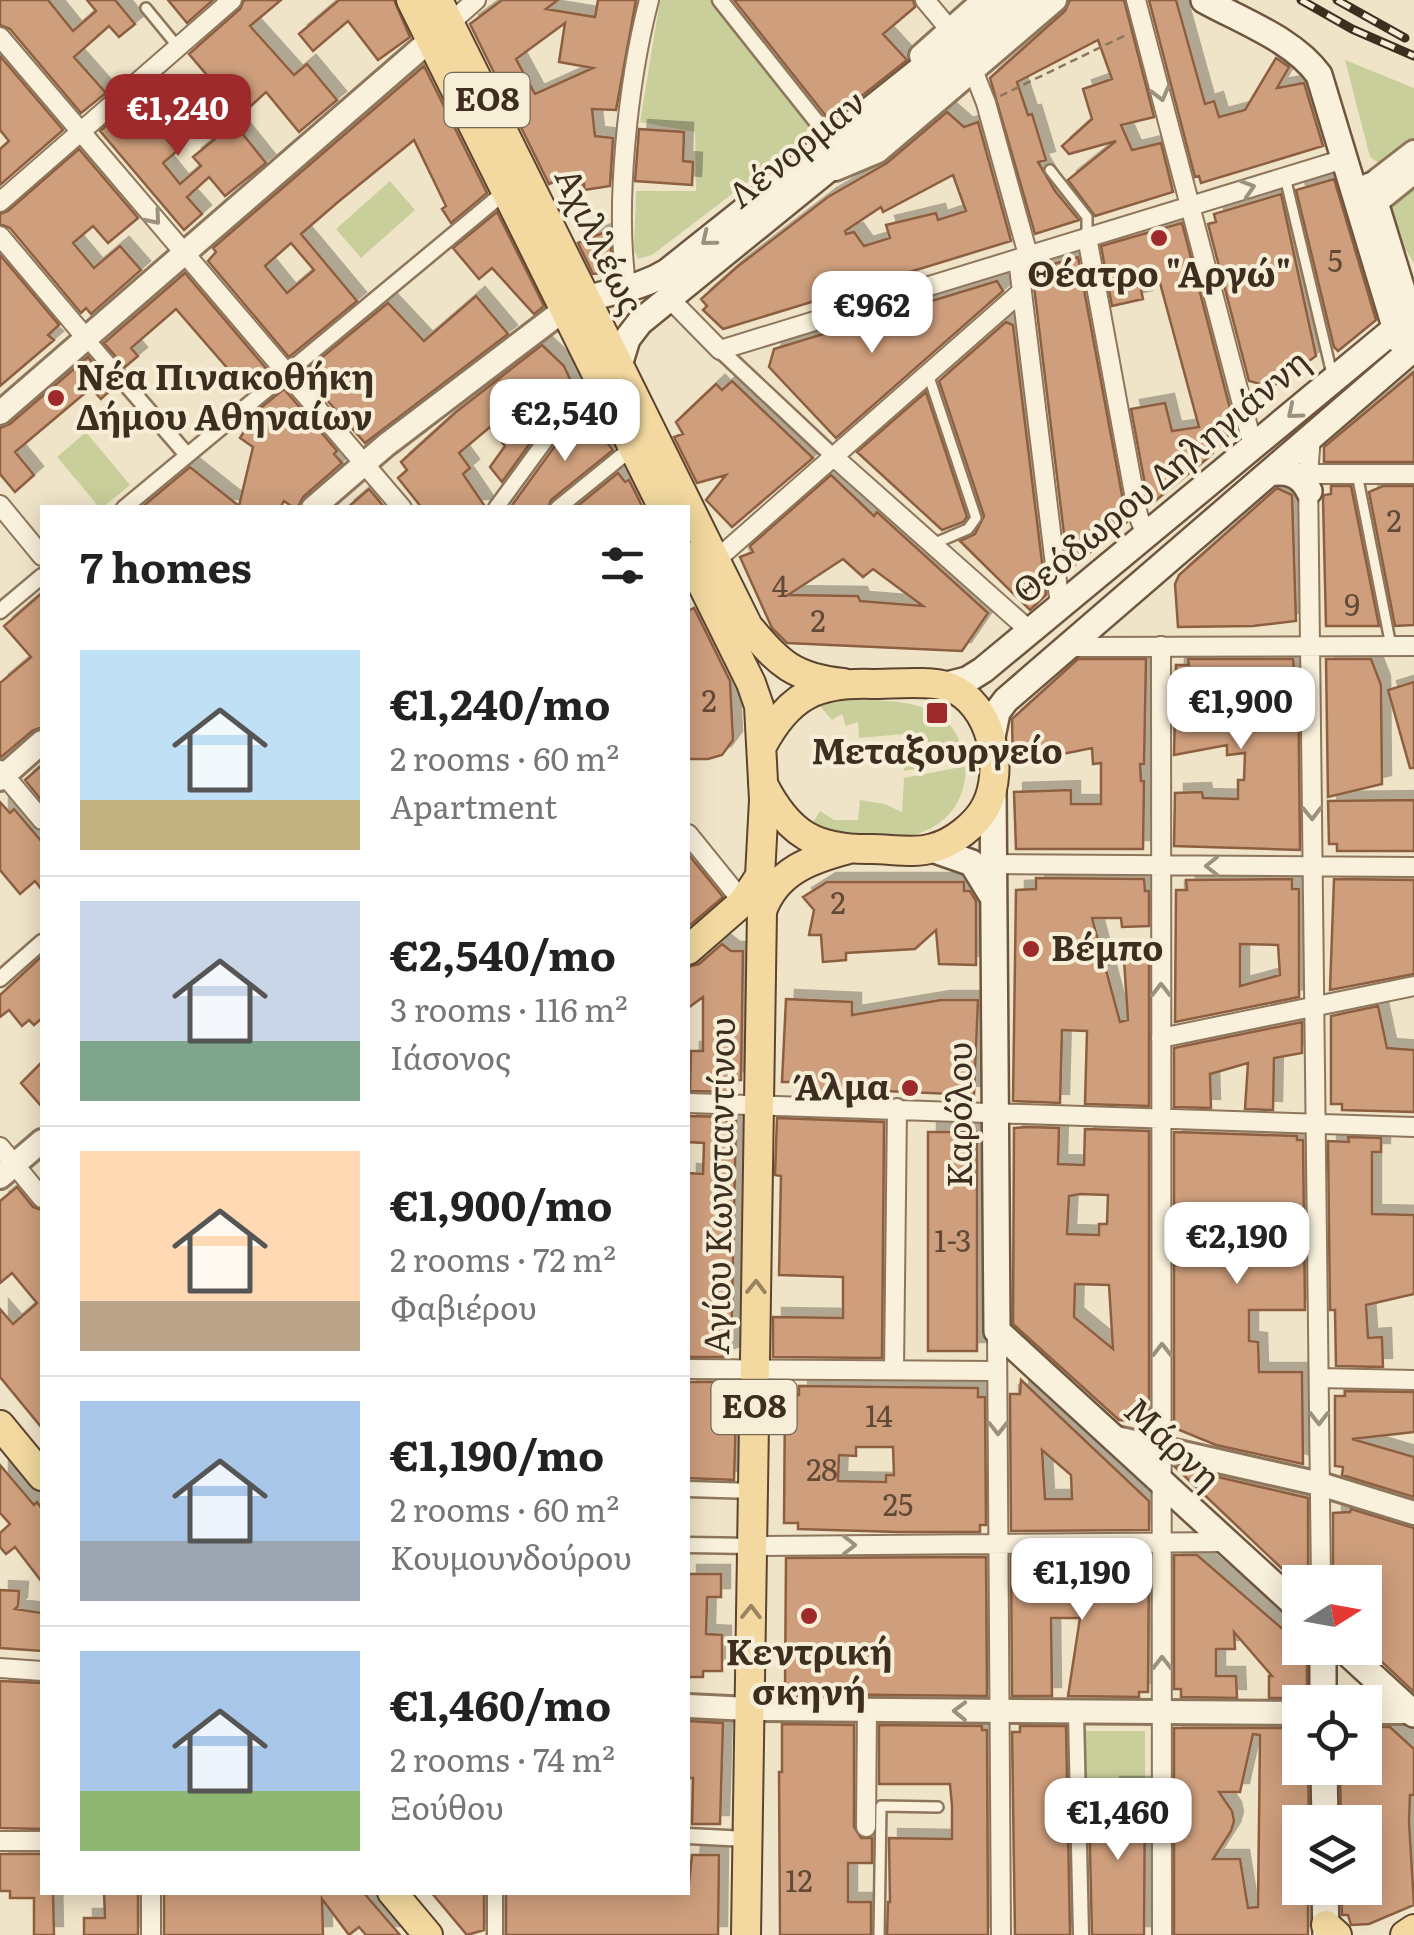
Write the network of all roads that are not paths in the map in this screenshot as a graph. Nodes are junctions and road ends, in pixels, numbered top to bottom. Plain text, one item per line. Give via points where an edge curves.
1 (232, 0) edge
2 (412, 0) edge
3 (476, 0) edge
4 (648, 0) edge
5 (720, 0) edge
6 (925, 0) edge
7 (984, 0) edge
8 (1008, 0) edge
9 (1036, 0) edge
10 (1056, 0) edge
11 (1136, 0) edge
12 (1204, 0) edge
13 (1241, 0) edge
14 (146, 8) dead end
15 (440, 21) edge
16 (950, 30) junction
17 (0, 37) edge
18 (178, 47) junction
19 (973, 70) junction
20 (82, 133) junction
21 (832, 141) junction
22 (1414, 152) edge
23 (1344, 159) junction
24 (1050, 170) dead end
25 (1414, 172) edge
26 (822, 174) junction
27 (1285, 177) junction
28 (506, 191) junction
29 (1365, 200) junction
30 (0, 202) edge
31 (1190, 206) junction
32 (0, 236) edge
33 (1087, 237) junction
34 (184, 253) junction
35 (1023, 257) junction
36 (1404, 272) edge
37 (626, 290) junction
38 (1021, 292) junction
39 (669, 298) junction
40 (576, 304) junction
41 (1408, 321) edge
42 (86, 338) junction
43 (720, 350) junction
44 (1409, 352) edge
45 (286, 372) junction
46 (610, 374) junction
47 (928, 374) junction
48 (1333, 380) junction
49 (0, 413) edge
50 (1311, 437) junction
51 (1253, 446) junction
52 (633, 447) junction
53 (187, 455) junction
54 (834, 457) junction
55 (364, 463) junction
56 (1269, 473) junction
57 (1357, 474) junction
58 (1414, 474) edge
59 (1308, 482) junction
60 (128, 505) edge
61 (316, 505) edge
62 (399, 505) edge
63 (498, 505) edge
64 (562, 505) edge
65 (662, 505) edge
66 (668, 505) edge
67 (0, 506) edge
68 (1146, 535) junction
69 (933, 544) junction
70 (40, 554) edge
71 (697, 569) edge
72 (40, 578) edge
73 (1060, 606) junction
74 (0, 612) edge
75 (1030, 631) junction
76 (1068, 646) junction
77 (1161, 646) junction
78 (1310, 646) junction
79 (1391, 646) junction
80 (1414, 646) edge
81 (842, 683) junction
82 (947, 686) junction
83 (992, 737) junction
84 (40, 744) edge
85 (762, 746) junction
86 (2, 775) edge
87 (763, 784) junction
88 (992, 788) junction
89 (40, 818) edge
90 (690, 836) edge
91 (932, 849) junction
92 (849, 850) junction
93 (993, 864) junction
94 (1161, 866) junction
95 (1414, 866) edge
96 (1312, 867) junction
97 (993, 900) junction
98 (743, 902) junction
99 (40, 944) edge
100 (690, 948) edge
101 (0, 979) edge
102 (1414, 986) edge
103 (1314, 1007) junction
104 (1161, 1038) junction
105 (690, 1103) edge
106 (758, 1104) junction
107 (897, 1108) junction
108 (995, 1111) junction
109 (1161, 1116) junction
110 (1316, 1122) junction
111 (1414, 1127) edge
112 (40, 1142) edge
113 (5, 1163) edge
114 (40, 1196) edge
115 (996, 1331) junction
116 (690, 1369) edge
117 (754, 1369) junction
118 (894, 1370) junction
119 (997, 1371) junction
120 (1318, 1378) junction
121 (1414, 1380) edge
122 (0, 1425) edge
123 (1112, 1437) junction
124 (1162, 1448) junction
125 (40, 1474) edge
126 (1162, 1483) junction
127 (1320, 1484) junction
128 (690, 1490) edge
129 (753, 1491) junction
130 (1414, 1513) edge
131 (1226, 1542) junction
132 (998, 1544) junction
133 (1162, 1544) junction
134 (690, 1545) edge
135 (752, 1546) junction
136 (1321, 1565) edge
137 (1282, 1593) edge
138 (1361, 1665) edge
139 (0, 1668) edge
140 (40, 1671) edge
141 (690, 1706) edge
142 (750, 1709) junction
143 (866, 1710) junction
144 (1000, 1712) junction
145 (1382, 1712) edge
146 (1076, 1713) junction
147 (1162, 1713) junction
148 (1282, 1713) edge
149 (1413, 1713) edge
150 (938, 1806) dead end
151 (866, 1827) dead end
152 (690, 1836) edge
153 (748, 1839) junction
154 (0, 1841) edge
155 (40, 1841) edge
156 (151, 1895) edge
157 (395, 1895) edge
158 (495, 1895) edge
159 (1328, 1905) edge
160 (1414, 1929) edge
161 (1330, 1932) edge
162 (151, 1935) edge
163 (428, 1935) edge
164 (495, 1935) edge
165 (746, 1935) edge
166 (879, 1935) edge
167 (1001, 1935) edge
168 (1081, 1935) edge
169 (1162, 1935) edge
170 (1405, 1935) edge

1 - 18 street
2 - 15 main road, Αχιλλέως / ΕΟ8
3 - 15 street
4 - 37 street via 626,155
5 - 21 street
6 - 16 street
7 - 16 street
8 - 21 main road, Λένορμαν
9 - 26 main road, Λένορμαν
10 - 19 street
11 -> 31 street
12 - 23 main road via 1310,62
13 - 29 main road via 1304,38 1334,69
14 - 18 lane
15 - 28 main road, Αχιλλέως / ΕΟ8
15 - 34 street
15 - 40 main road, Αχιλλέως / ΕΟ8
16 - 21 street
17 - 20 street
18 - 20 street
19 - 26 street via 878,151
19 - 35 street
20 - 30 street
20 -> 34 street
21 -> 37 main road, Λένορμαν via 667,272
22 - 29 street
23 - 27 street
23 - 29 main road
24 - 33 lane via 1087,216
25 - 29 street
26 - 39 main road, Λένορμαν
31 -> 27 street
27 - 48 lane
28 - 40 main road, Αχιλλέως / ΕΟ8
28 - 45 street
29 - 36 main road
29 - 41 main road
31 - 33 street
31 - 51 street
32 - 42 street
33 - 35 street
33 - 68 street
34 - 42 street
34 - 45 street
35 - 38 street
35 - 43 street
36 - 41 main road
37 - 40 main road, Λένορμαν
38 - 47 street
38 - 73 street
39 - 43 street
39 - 46 main road, Λένορμαν via 631,331
40 - 46 main road, Αχιλλέως / ΕΟ8
40 - 55 street
41 - 44 main road
41 - 48 main road, Θεόδωρου Δηληγιάννη
42 - 49 street
42 - 53 street
43 - 54 street
44 - 50 main road, Θεόδωρου Δηληγιάννη
45 - 53 street
45 - 55 street
46 - 52 main road, Αχιλλέως / ΕΟ8
46 - 63 street via 575,400
46 - 66 main road, Αχιλλέως / ΕΟ8
47 - 54 street
47 - 69 lane via 976,518 968,529
48 -> 51 main road, Θεόδωρου Δηληγιάννη
50 - 56 main road, Θεόδωρου Δηληγιάννη
50 - 59 street
51 - 68 main road, Θεόδωρου Δηληγιάννη
52 - 64 street
52 - 65 main road, Αχιλλέως / ΕΟ8
53 - 60 street
54 - 69 street
54 - 71 street
55 - 61 street
55 - 62 street
56 - 59 main road
56 - 76 main road, Θεόδωρου Δηληγιάννη
57 - 58 street
57 - 59 street
57 - 79 lane
59 - 78 street
67 - 70 street
68 - 73 main road, Θεόδωρου Δηληγιάννη
69 - 75 street
71 - 81 main road, Αχιλλέως / ΕΟ8 via 786,668
71 - 85 main road, Αχιλλέως / ΕΟ8 via 752,683
72 - 74 street
73 - 75 main road, Θεόδωρου Δηληγιάννη
75 - 82 main road, Θεόδωρου Δηληγιάννη via 983,670
76 - 77 street
76 - 83 main road, Θεόδωρου Δηληγιάννη via 1006,700
77 - 78 street
77 - 94 street
78 - 79 street
78 -> 96 street
79 - 80 street
81 - 82 main road, ΕΟ8
81 - 85 main road, ΕΟ8 via 794,702
82 - 83 main road via 972,704
83 - 88 main road
84 - 86 street
85 - 87 main road, ΕΟ8
86 - 89 street
87 - 92 main road, ΕΟ8 via 794,829
87 - 98 main road, ΕΟ8 via 760,876
88 - 91 main road via 976,820
88 - 93 main road, Καρόλου
90 - 98 street
91 - 92 main road, ΕΟ8
91 - 97 main road via 972,862
92 - 106 main road, Αγίου Κωνσταντίνου / ΕΟ8 via 792,870 762,910
93 - 94 street
93 - 97 main road, Καρόλου
96 -> 94 street
104 -> 94 street
95 - 96 street
96 - 103 street
97 - 108 main road, Καρόλου
98 - 100 main road, ΕΟ8
99 - 101 street
102 - 103 street
103 - 104 street
103 - 110 street
104 - 109 street
105 - 106 street
106 - 107 street
117 -> 106 main road, Αγίου Κωνσταντίνου / ΕΟ8
107 - 108 street
107 - 118 street
108 - 109 street
108 - 115 main road, Καρόλου
109 - 110 street
124 -> 109 street
110 - 111 street
110 - 120 street
112 - 113 street
113 - 114 street
115 - 119 street
115 - 123 main road, Μάρνη
116 - 117 street
117 - 118 street
117 - 129 main road, Αγίου Κωνσταντίνου / ΕΟ8
118 - 119 street
119 -> 132 street
120 - 121 street
120 -> 127 street
122 - 125 main road
123 - 124 street
123 - 126 main road, Μάρνη
124 - 126 street
124 - 127 street
126 - 131 main road, Μάρνη
126 - 133 street
127 - 130 street
127 - 136 street
128 - 129 street
129 - 135 main road, Αγίου Κωνσταντίνου / ΕΟ8
131 - 133 street
131 - 137 main road, Μάρνη
132 - 133 street
135 -> 132 street
132 - 144 street
147 -> 133 street
134 - 135 street
142 -> 135 main road, Αγίου Κωνσταντίνου / ΕΟ8
138 - 149 main road
139 - 140 street
141 - 142 street
142 - 143 street
142 - 153 main road, Αγίου Κωνσταντίνου / ΕΟ8
144 -> 143 street
143 - 151 street
144 - 146 street
144 - 167 street
145 - 149 street
146 - 147 street
146 - 168 street
147 - 148 street
147 - 169 street
150 - 166 lane via 880,1806
152 - 153 street
153 - 165 main road, Αγίου Κωνσταντίνου / ΕΟ8
154 - 155 street
156 - 162 street
157 - 163 main road
158 - 164 street
159 - 161 main road
160 - 170 main road

